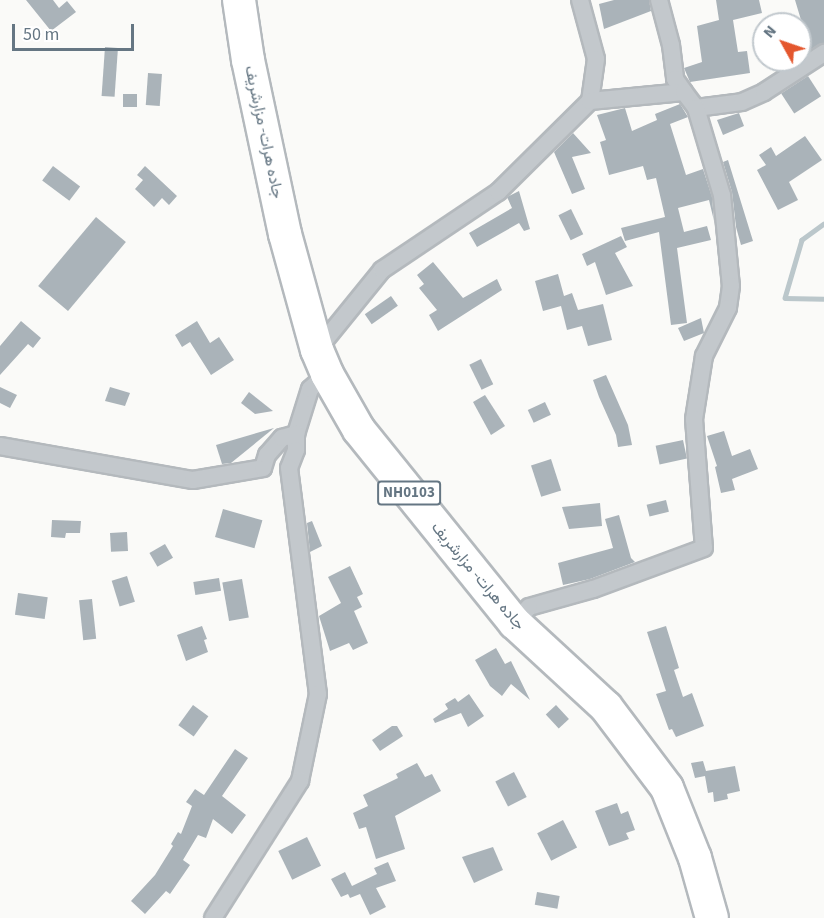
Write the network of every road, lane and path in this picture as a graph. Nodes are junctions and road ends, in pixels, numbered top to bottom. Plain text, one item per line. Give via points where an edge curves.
1 (239, 0) edge
2 (580, 0) edge
3 (659, 0) edge
4 (824, 53) edge
5 (684, 92) junction
6 (590, 101) junction
7 (696, 108) junction
8 (322, 362) junction
9 (296, 434) junction
10 (0, 446) edge
11 (515, 623) junction
12 (213, 918) edge
13 (712, 918) edge

1 - 8 highway, جاده هرات- مزارشریف / NH0103 via 285,234
2 - 6 street via 596,59
3 - 5 street via 675,79
4 - 7 street via 742,102
5 - 6 street
5 - 7 street
6 - 8 street via 498,192 382,270
7 - 11 street via 722,195 731,286 728,308 704,357 694,419 704,548 593,589 529,607
8 - 9 street via 309,389
8 - 11 highway, جاده هرات- مزارشریف / NH0103 via 359,430
9 - 10 street via 282,438 267,455 263,468 193,480
9 - 12 street via 297,450 290,468 318,694 300,782
11 - 13 highway, جاده هرات- مزارشریف / NH0103 via 606,707 667,788 695,858

